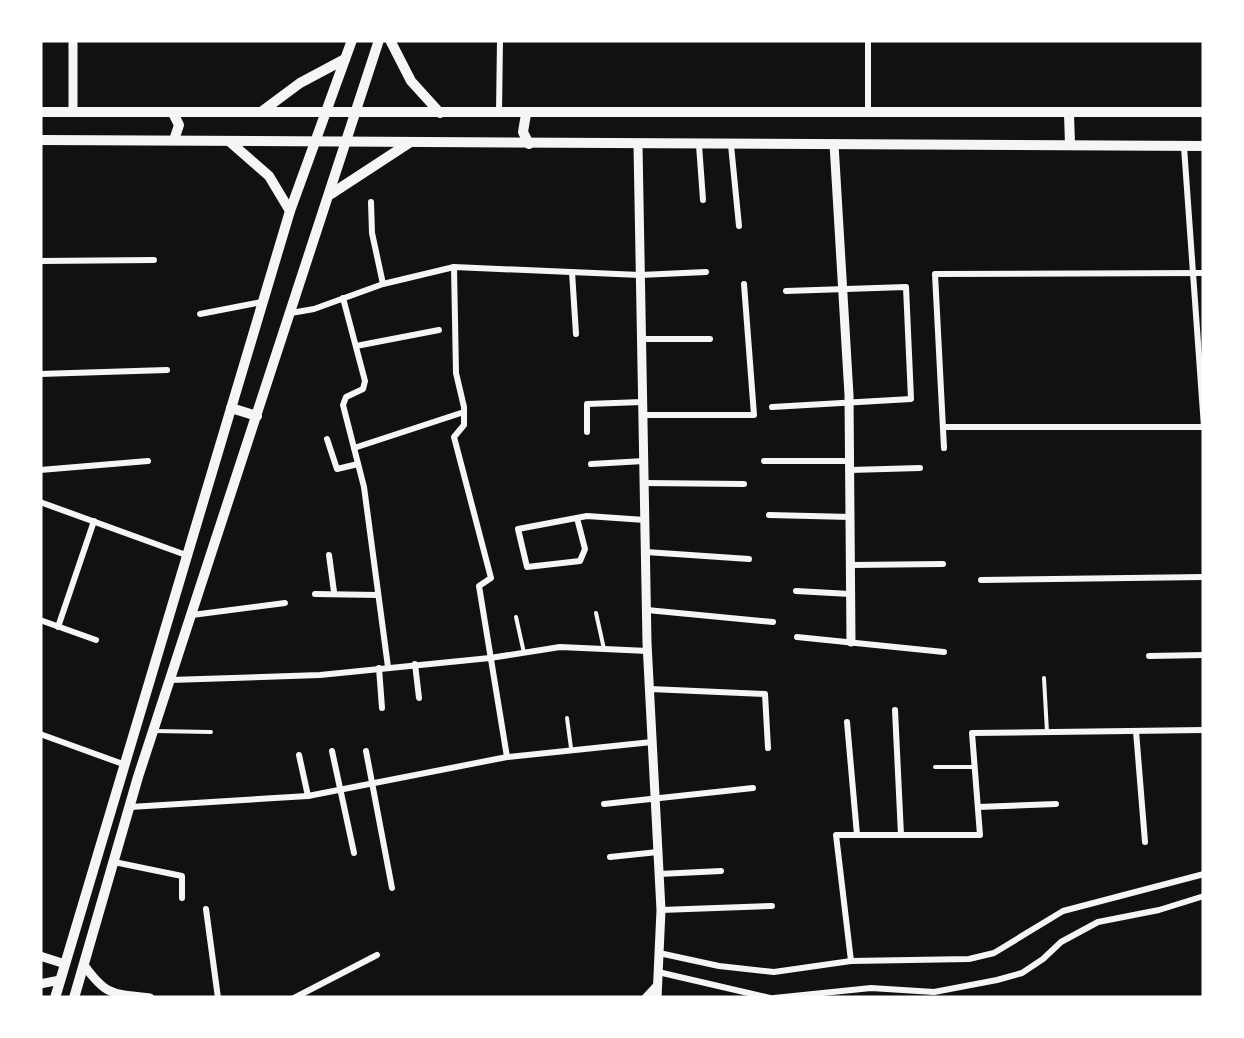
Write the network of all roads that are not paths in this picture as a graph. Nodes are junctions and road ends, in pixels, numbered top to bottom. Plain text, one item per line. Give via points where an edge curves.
1 (73, 40) edge
2 (352, 40) edge
3 (379, 40) edge
4 (390, 40) edge
5 (500, 40) edge
6 (868, 40) edge
7 (345, 59) junction
8 (40, 112) edge
9 (73, 112) junction
10 (173, 112) junction
11 (1204, 112) edge
12 (260, 113) junction
13 (326, 113) junction
14 (357, 113) junction
15 (440, 114) junction
16 (499, 114) junction
17 (526, 114) junction
18 (868, 114) junction
19 (1068, 114) junction
20 (40, 140) edge
21 (174, 140) junction
22 (228, 140) junction
23 (315, 141) junction
24 (348, 142) junction
25 (409, 142) junction
26 (529, 144) junction
27 (834, 144) junction
28 (1070, 144) junction
29 (638, 145) junction
30 (700, 145) junction
31 (731, 145) junction
32 (1184, 146) junction
33 (1204, 146) edge
34 (330, 195) junction
35 (703, 200) dead end
36 (372, 202) dead end
37 (290, 211) junction
38 (739, 226) dead end
39 (40, 260) edge
40 (154, 260) dead end
41 (454, 267) junction
42 (572, 272) junction
43 (706, 272) dead end
44 (1200, 273) edge
45 (640, 274) junction
46 (384, 284) junction
47 (744, 284) dead end
48 (842, 288) junction
49 (786, 290) dead end
50 (343, 298) junction
51 (263, 302) junction
52 (291, 313) junction
53 (200, 314) dead end
54 (439, 330) dead end
55 (1201, 331) edge
56 (576, 334) dead end
57 (641, 339) junction
58 (710, 339) dead end
59 (356, 346) junction
60 (167, 370) dead end
61 (40, 374) edge
62 (642, 402) junction
63 (849, 402) junction
64 (772, 407) dead end
65 (231, 408) junction
66 (464, 412) junction
67 (643, 415) junction
68 (257, 416) junction
69 (943, 427) junction
70 (1204, 427) edge
71 (587, 432) dead end
72 (327, 439) dead end
73 (354, 448) junction
74 (944, 448) dead end
75 (644, 461) junction
76 (764, 461) dead end
77 (148, 462) dead end
78 (358, 464) junction
79 (591, 464) dead end
80 (850, 465) junction
81 (920, 468) dead end
82 (40, 470) edge
83 (644, 482) junction
84 (744, 484) dead end
85 (40, 502) edge
86 (769, 515) dead end
87 (850, 517) junction
88 (577, 518) junction
89 (645, 520) junction
90 (94, 521) junction
91 (646, 552) junction
92 (329, 555) dead end
93 (187, 556) junction
94 (750, 559) dead end
95 (943, 564) dead end
96 (851, 565) junction
97 (1204, 577) edge
98 (981, 580) dead end
99 (796, 591) dead end
100 (334, 592) junction
101 (315, 594) dead end
102 (851, 594) junction
103 (378, 595) junction
104 (286, 603) dead end
105 (647, 610) junction
106 (596, 613) dead end
107 (192, 616) junction
108 (516, 618) dead end
109 (40, 620) edge
110 (773, 622) dead end
111 (58, 627) junction
112 (797, 638) dead end
113 (96, 640) dead end
114 (852, 642) junction
115 (604, 649) junction
116 (648, 651) junction
117 (944, 652) dead end
118 (524, 653) junction
119 (1204, 654) edge
120 (1149, 656) dead end
121 (490, 658) junction
122 (415, 664) junction
123 (384, 668) junction
124 (1044, 678) dead end
125 (170, 680) junction
126 (650, 688) junction
127 (419, 698) dead end
128 (382, 708) dead end
129 (895, 710) dead end
130 (567, 718) dead end
131 (847, 722) dead end
132 (1204, 730) edge
133 (154, 731) junction
134 (1136, 731) junction
135 (211, 732) dead end
136 (1046, 732) junction
137 (40, 734) edge
138 (652, 742) junction
139 (768, 748) dead end
140 (572, 750) junction
141 (366, 751) dead end
142 (332, 752) dead end
143 (299, 755) dead end
144 (507, 757) junction
145 (125, 765) junction
146 (935, 767) dead end
147 (975, 767) junction
148 (374, 785) junction
149 (753, 788) dead end
150 (342, 791) junction
151 (308, 796) junction
152 (656, 800) junction
153 (604, 804) dead end
154 (1056, 804) dead end
155 (978, 807) junction
156 (130, 808) junction
157 (857, 835) junction
158 (901, 835) junction
159 (1145, 842) dead end
160 (658, 852) junction
161 (354, 853) dead end
162 (610, 856) dead end
163 (114, 862) junction
164 (721, 871) dead end
165 (659, 874) junction
166 (1204, 874) edge
167 (392, 888) dead end
168 (1204, 896) edge
169 (182, 898) dead end
170 (772, 906) dead end
171 (206, 909) dead end
172 (661, 910) junction
173 (659, 954) junction
174 (377, 955) dead end
175 (40, 956) edge
176 (851, 961) junction
177 (65, 964) junction
178 (84, 965) junction
179 (658, 972) junction
180 (60, 980) junction
181 (40, 984) edge
182 (658, 986) junction
183 (106, 996) edge
184 (55, 998) edge
185 (74, 998) edge
186 (150, 998) edge
187 (218, 998) edge
188 (294, 998) edge
189 (646, 998) edge
190 (657, 998) edge
191 (772, 998) edge

1 - 9 street
2 - 7 main road
3 - 14 main road
4 - 15 main road via 411,81
5 - 16 street
6 - 18 street
7 - 12 main road
7 - 13 main road
8 - 9 main road
9 - 10 main road
10 - 12 main road
10 - 21 main road via 179,125
11 - 19 main road
12 - 13 main road
13 - 14 main road
13 - 23 main road
14 - 15 main road
14 - 24 main road
15 - 16 main road
16 - 17 main road
17 - 18 main road
17 - 26 main road
18 - 19 main road
19 - 28 main road
20 - 21 main road
21 - 22 main road
22 - 23 main road
22 - 37 main road via 270,176
23 - 24 main road
23 - 37 main road
24 - 25 main road
24 - 34 main road
25 - 26 main road
25 - 34 main road
26 - 29 main road
27 - 28 main road
27 - 31 main road
27 - 48 street
28 - 32 main road
29 - 30 main road
29 - 45 street
30 - 31 main road
30 - 35 street
31 - 38 street
32 - 33 main road
32 - 44 street
34 - 52 main road
36 - 46 street
37 - 51 main road
39 - 40 street
41 - 42 street
41 - 46 street
41 - 66 street via 456,372
42 - 45 street
42 - 56 street
43 - 45 street
44 - 55 street
44 - 69 street via 935,274
45 - 57 street
46 - 50 street
47 - 67 street via 754,415
48 - 49 street
48 - 63 street
48 - 63 street via 906,287 912,399
50 - 52 street
50 - 59 street
51 - 53 street
51 - 65 main road
52 - 68 main road
54 - 59 street
55 - 70 street
57 - 58 street
57 - 62 street
59 - 73 street via 365,381 343,405
60 - 61 street
62 - 67 street
62 - 71 street via 587,404
63 - 64 street
63 - 80 street
65 - 68 main road
65 - 93 main road
66 - 73 street
66 - 121 street via 454,437 491,578 479,586
67 - 75 street
68 - 107 main road
69 - 70 street
69 - 74 street
72 - 78 street via 337,469
73 - 78 street
75 - 79 street
75 - 83 street
76 - 80 street
77 - 82 street
78 - 103 street
80 - 81 street
80 - 87 street
83 - 84 street
83 - 89 street
85 - 90 street
86 - 87 street
87 - 96 street
88 - 88 street via 518,529 527,567 580,561 585,549
88 - 89 street
89 - 91 street
90 - 93 street
90 - 111 street
91 - 94 street
91 - 105 street
92 - 100 street
93 - 145 main road
95 - 96 street
96 - 102 street
97 - 98 street
99 - 102 street
100 - 101 street
100 - 103 street
102 - 114 street
103 - 123 street
104 - 107 street
105 - 110 street
105 - 116 street
106 - 115 lane
107 - 125 main road
108 - 118 lane
109 - 111 street
111 - 113 street
112 - 114 street
114 - 117 street
115 - 116 street
115 - 118 street
116 - 126 street
118 - 121 street
119 - 120 street
121 - 122 street
121 - 144 street
122 - 123 street
122 - 127 street
123 - 125 street
123 - 128 street
124 - 136 lane
125 - 133 main road
126 - 138 street
126 - 139 street via 765,694
129 - 158 street
130 - 140 lane
131 - 157 street
132 - 134 street
133 - 135 lane
133 - 156 main road
134 - 136 street
134 - 159 street
136 - 147 street via 972,733
137 - 145 street
138 - 140 street
138 - 152 street
140 - 144 street
141 - 148 street
142 - 150 street
143 - 151 street
144 - 148 street
145 - 177 main road
146 - 147 lane
147 - 155 street
148 - 150 street
148 - 167 street
149 - 152 street
150 - 151 street
150 - 161 street
151 - 156 street
152 - 153 street
152 - 160 street
154 - 155 street
155 - 158 street via 980,835
156 - 163 main road
157 - 158 street
157 - 176 street via 836,835
160 - 162 street
160 - 165 street
163 - 169 street via 182,876
163 - 178 main road
164 - 165 street
165 - 172 street
166 - 176 street via 1062,911 994,953
168 - 191 street via 1098,922 1022,973 997,980 934,992 871,988
170 - 172 street
171 - 187 street
172 - 173 street
173 - 176 street via 774,972
173 - 179 street
174 - 188 street
175 - 177 street
177 - 180 main road
178 - 183 street
178 - 185 main road
179 - 182 street
179 - 191 street
180 - 181 street
180 - 184 main road
182 - 189 street
182 - 190 street
183 - 186 street

